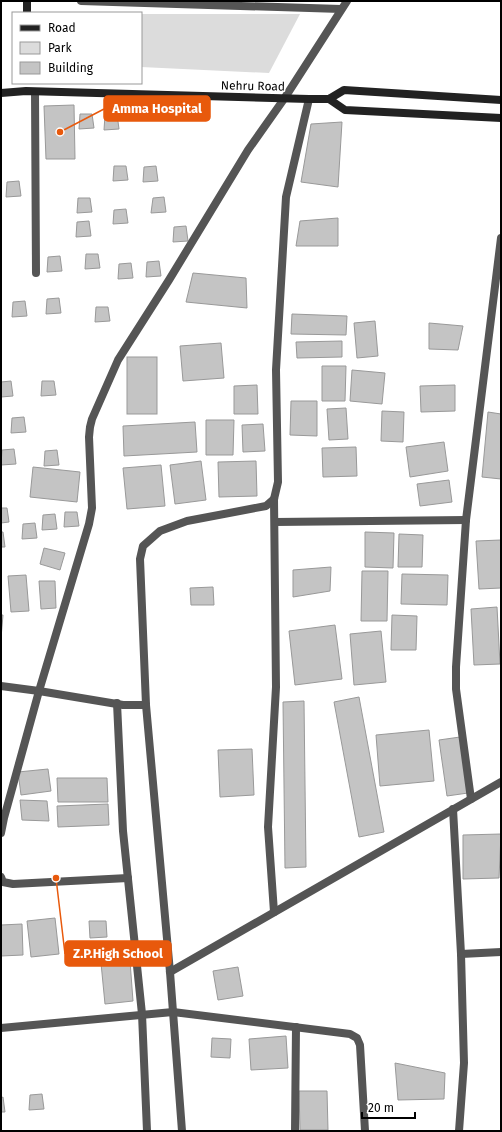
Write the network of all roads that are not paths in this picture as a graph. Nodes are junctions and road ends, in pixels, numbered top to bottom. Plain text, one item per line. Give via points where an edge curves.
1 (27, 1) edge
2 (80, 1) edge
3 (347, 1) edge
4 (341, 9) junction
5 (27, 12) edge
6 (29, 89) edge
7 (1, 93) edge
8 (284, 98) junction
9 (309, 99) junction
10 (329, 99) junction
11 (501, 100) edge
12 (501, 118) edge
13 (501, 238) edge
14 (36, 273) dead end
15 (274, 499) junction
16 (466, 520) junction
17 (275, 522) junction
18 (1, 686) edge
19 (39, 691) junction
20 (120, 704) junction
21 (142, 705) junction
22 (501, 782) edge
23 (471, 799) junction
24 (453, 809) junction
25 (1, 833) edge
26 (1, 877) edge
27 (128, 878) junction
28 (274, 912) junction
29 (501, 952) edge
30 (461, 954) junction
31 (170, 972) junction
32 (173, 1012) junction
33 (145, 1014) junction
34 (296, 1027) junction
35 (1, 1028) edge
36 (147, 1131) edge
37 (182, 1131) edge
38 (295, 1131) edge
39 (365, 1131) edge
40 (459, 1131) edge

1 - 5 main road
2 - 4 street
3 - 4 street
4 - 8 street
6 - 7 main road, Nehru Road
6 - 8 main road, Nehru Road
6 - 14 street
8 - 9 main road, Nehru Road
8 - 19 street via 248,150 122,353 92,419 89,437 92,508 90,520
9 - 10 main road, Nehru Road
9 - 15 street via 286,197 276,370 278,482
10 - 11 main road, Nehru Road via 344,90
10 - 12 main road via 345,110
13 - 16 street
15 - 17 street
15 - 21 street via 266,506 187,521 160,531 143,546 140,560
16 - 17 street
16 - 23 street via 456,689
17 - 28 street via 276,687 268,828
18 - 19 street
19 - 20 street
19 - 25 street
20 - 21 street
20 - 27 street via 123,831
21 - 31 street
22 - 23 street
23 - 24 street
24 - 28 street
24 - 30 street
26 - 27 street via 3,882 12,884
27 - 33 street
28 - 31 street
29 - 30 street
30 - 40 street via 464,1063
31 - 32 street
32 - 33 street
32 - 34 street
32 - 37 street
33 - 35 street
33 - 36 street
34 - 38 street
34 - 39 street via 342,1032 357,1038 362,1055

